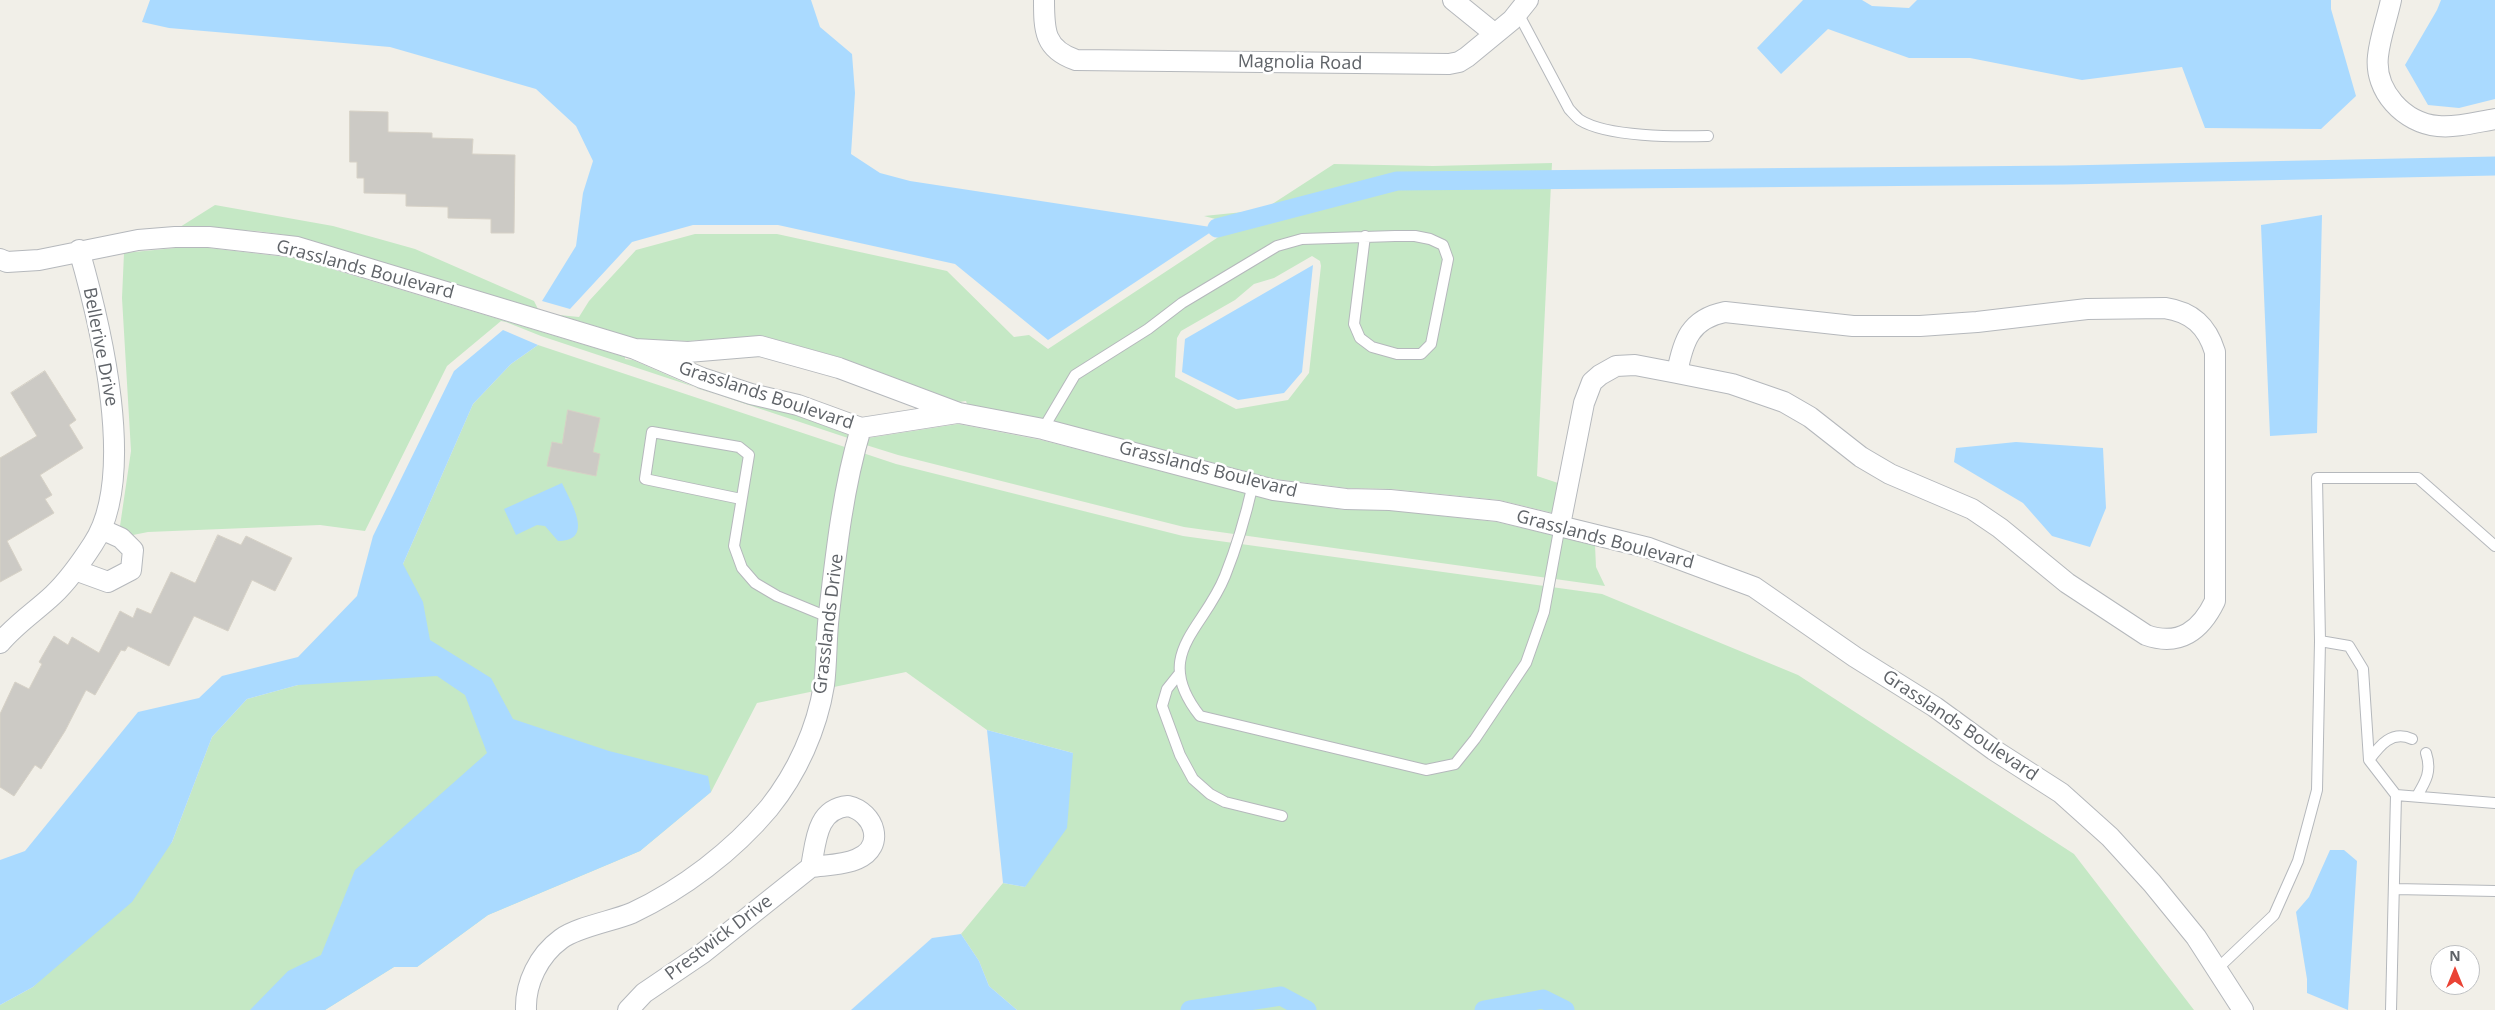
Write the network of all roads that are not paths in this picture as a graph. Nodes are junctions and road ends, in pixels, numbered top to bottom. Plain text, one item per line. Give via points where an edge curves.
1 (1044, 0) edge
2 (1453, 0) edge
3 (2391, 0) edge
4 (1523, 6) edge
5 (1495, 34) junction
6 (2495, 119) edge
7 (1708, 136) dead end
8 (1366, 236) junction
9 (79, 250) junction
10 (0, 259) edge
11 (635, 349) junction
12 (1677, 373) junction
13 (959, 413) junction
14 (861, 428) junction
15 (1043, 429) junction
16 (1253, 484) junction
17 (741, 500) junction
18 (1560, 525) junction
19 (101, 529) junction
20 (2495, 546) edge
21 (75, 570) junction
22 (828, 617) junction
23 (2320, 641) junction
24 (0, 643) edge
25 (1179, 674) junction
26 (2412, 739) dead end
27 (2426, 753) dead end
28 (2369, 760) junction
29 (2396, 796) junction
30 (2417, 796) junction
31 (2495, 803) edge
32 (1282, 816) dead end
33 (811, 867) dead end
34 (2395, 889) junction
35 (2495, 891) edge
36 (2217, 969) junction
37 (526, 1010) edge
38 (628, 1010) edge
39 (2243, 1010) edge
40 (2391, 1010) edge

1 - 5 street, Magnolia Road via 1044,29 1053,46 1076,60 1449,64 1467,58
2 - 5 street
3 - 6 street via 2378,56 2381,85 2390,100 2422,123 2439,126
4 - 5 street, Magnolia Road
4 - 7 lane via 1569,109 1580,120 1628,132
8 - 8 lane via 1415,236 1443,245 1448,259 1431,344 1420,354 1397,354 1372,347 1360,338 1354,324
8 - 15 lane via 1302,239 1277,246 1261,255 1075,375
9 - 10 street, Grasslands Boulevard via 39,260 7,262
9 - 11 street, Grasslands Boulevard via 175,237 219,238 296,247
9 - 19 street, Bellerive Drive via 92,295 114,416 110,496
11 - 13 street, Grasslands Boulevard via 688,352 760,346 839,368
11 - 14 street, Grasslands Boulevard via 702,378 798,405
12 - 12 street via 1732,384 1784,402 1890,474 1972,509 2066,583 2146,635 2178,638 2195,630 2206,619 2215,601 2215,352 2205,328 2189,315 2165,308 2087,309 1977,322 1853,326 1725,312 1696,325 1688,334
12 - 18 street via 1635,365 1616,366 1592,382 1584,403
13 - 14 street, Grasslands Boulevard
13 - 15 street, Grasslands Boulevard
14 - 22 street, Grasslands Drive via 846,495
15 - 16 street, Grasslands Boulevard
16 - 18 street, Grasslands Boulevard via 1274,490 1346,499 1498,511
16 - 25 lane via 1245,521 1224,578 1184,644
17 - 17 lane via 749,455 739,447 652,432 645,479
17 - 22 lane via 734,546 742,568 755,583 777,596
18 - 25 lane via 1544,612 1526,663 1455,764 1426,770 1200,716 1186,698
18 - 36 street, Grasslands Boulevard via 1648,548 1754,586 1855,657 1935,707 2061,793 2110,837 2196,937
19 - 21 street, Bellerive Drive
19 - 21 street via 121,538 132,550 131,570 108,582
20 - 23 lane via 2418,478 2316,478
21 - 24 street, Bellerive Drive
22 - 37 street, Grasslands Drive via 824,686 810,738 789,779 769,808 748,831 695,876 632,913 562,938 539,960 526,999
23 - 28 lane via 2348,646 2363,669
23 - 36 lane via 2316,790 2298,861 2274,915
25 - 32 lane via 1167,689 1162,706 1180,756 1193,779 1224,802
26 - 28 lane via 2406,736 2390,738
27 - 30 lane via 2430,769
28 - 29 lane
29 - 30 lane
29 - 34 lane
30 - 31 lane
33 - 38 street, Prestwick Drive via 703,953 644,993
34 - 35 lane
34 - 40 lane
36 - 39 street, Grasslands Boulevard

